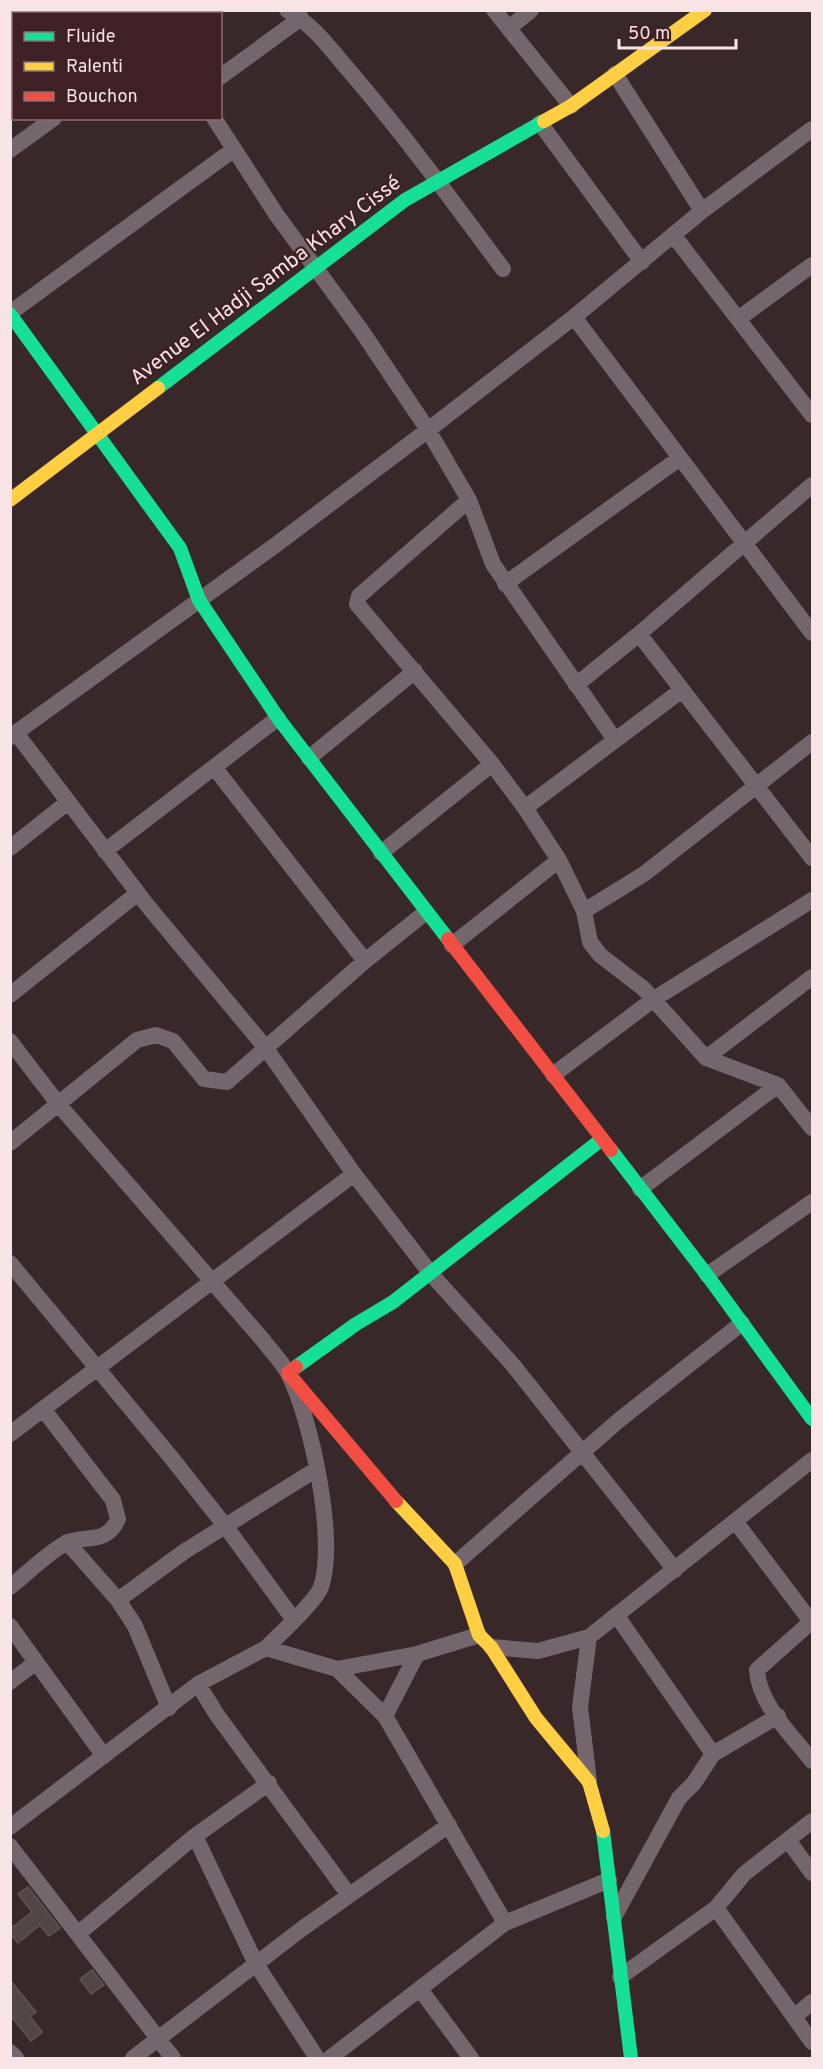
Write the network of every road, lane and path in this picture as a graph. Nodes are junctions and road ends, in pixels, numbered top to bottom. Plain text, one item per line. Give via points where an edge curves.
1 (494, 10) edge
2 (531, 10) edge
3 (705, 10) edge
4 (294, 14) edge
5 (509, 28) junction
6 (615, 74) junction
7 (222, 75) edge
8 (571, 106) junction
9 (51, 120) edge
10 (215, 120) edge
11 (540, 123) junction
12 (813, 129) edge
13 (10, 150) edge
14 (233, 150) junction
15 (438, 181) junction
16 (702, 211) junction
17 (674, 236) junction
18 (642, 262) junction
19 (813, 265) edge
20 (503, 269) dead end
21 (315, 270) junction
22 (10, 313) edge
23 (574, 317) junction
24 (738, 319) junction
25 (813, 415) edge
26 (428, 430) junction
27 (96, 435) junction
28 (680, 458) junction
29 (813, 485) edge
30 (10, 500) edge
31 (469, 500) junction
32 (744, 542) junction
33 (505, 584) junction
34 (200, 600) junction
35 (813, 633) edge
36 (639, 634) junction
37 (415, 671) junction
38 (576, 684) junction
39 (682, 690) junction
40 (278, 718) junction
41 (13, 735) edge
42 (615, 740) junction
43 (813, 742) edge
44 (309, 758) junction
45 (492, 764) junction
46 (214, 767) junction
47 (755, 784) junction
48 (68, 802) junction
49 (525, 808) junction
50 (10, 848) edge
51 (105, 851) junction
52 (381, 853) junction
53 (813, 858) edge
54 (559, 860) junction
55 (138, 893) junction
56 (813, 900) edge
57 (584, 911) junction
58 (426, 912) junction
59 (453, 945) junction
60 (365, 961) junction
61 (813, 977) edge
62 (10, 995) edge
63 (654, 999) junction
64 (265, 1047) junction
65 (13, 1050) edge
66 (706, 1058) junction
67 (553, 1075) junction
68 (778, 1085) junction
69 (59, 1105) junction
70 (813, 1128) edge
71 (602, 1139) junction
72 (10, 1143) edge
73 (354, 1174) junction
74 (640, 1189) junction
75 (813, 1202) edge
76 (10, 1263) edge
77 (431, 1274) junction
78 (707, 1275) junction
79 (211, 1283) junction
80 (742, 1323) junction
81 (96, 1367) junction
82 (288, 1373) junction
83 (43, 1409) junction
84 (813, 1419) edge
85 (10, 1434) edge
86 (582, 1453) junction
87 (813, 1460) edge
88 (317, 1469) junction
89 (735, 1521) junction
90 (226, 1527) junction
91 (68, 1542) junction
92 (455, 1564) junction
93 (675, 1570) junction
94 (10, 1587) edge
95 (118, 1600) junction
96 (617, 1616) junction
97 (294, 1620) junction
98 (812, 1622) edge
99 (10, 1626) edge
100 (480, 1635) junction
101 (589, 1638) junction
102 (491, 1647) junction
103 (266, 1648) junction
104 (417, 1654) junction
105 (34, 1663) junction
106 (337, 1669) junction
107 (10, 1682) edge
108 (198, 1684) junction
109 (169, 1708) junction
110 (385, 1716) junction
111 (778, 1716) junction
112 (713, 1754) junction
113 (104, 1756) junction
114 (813, 1761) edge
115 (590, 1782) junction
116 (269, 1783) junction
117 (813, 1821) edge
118 (448, 1825) junction
119 (10, 1827) edge
120 (195, 1836) junction
121 (788, 1840) junction
122 (10, 1846) edge
123 (813, 1873) edge
124 (609, 1880) junction
125 (349, 1894) junction
126 (716, 1908) junction
127 (613, 1918) junction
128 (505, 1923) junction
129 (79, 1933) junction
130 (256, 1964) junction
131 (620, 1977) junction
132 (420, 1989) junction
133 (813, 2002) edge
134 (794, 2017) junction
135 (159, 2040) junction
136 (813, 2042) edge
137 (10, 2052) edge
138 (15, 2058) edge
139 (133, 2058) edge
140 (172, 2058) edge
141 (317, 2058) edge
142 (330, 2058) edge
143 (471, 2058) edge
144 (631, 2058) edge

1 - 5 street
2 - 5 street
3 - 6 street, Avenue El Hadji Samba Khary Cissé
4 - 7 street
4 - 15 street via 367,91
5 - 8 street
6 - 8 street, Avenue El Hadji Samba Khary Cissé
6 - 16 street
8 - 11 street, Avenue El Hadji Samba Khary Cissé
9 - 13 street
10 - 14 street
11 - 15 street, Avenue El Hadji Samba Khary Cissé
11 - 18 street
12 - 16 street
14 - 21 street
14 - 22 street
15 - 20 street
15 - 21 street, Avenue El Hadji Samba Khary Cissé via 365,228
16 - 17 street
17 - 18 street
17 - 24 street
18 - 23 street
19 - 24 street
21 - 26 street
21 - 27 street, Avenue El Hadji Samba Khary Cissé
22 - 27 street
23 - 26 street
23 - 28 street
24 - 25 street
26 - 31 street
26 - 34 street
27 - 30 street, Avenue El Hadji Samba Khary Cissé
27 - 34 street via 180,548
28 - 32 street
28 - 33 street
29 - 32 street
31 - 33 street via 487,551
31 - 37 street via 356,601
32 - 35 street
32 - 36 street
33 - 38 street
34 - 40 street
34 - 41 street
36 - 38 street
36 - 39 street
37 - 44 street
37 - 45 street
38 - 42 street
39 - 42 street
39 - 47 street
40 - 44 street
40 - 46 street
41 - 48 street
42 - 49 street
43 - 47 street
44 - 52 street
45 - 49 street
45 - 52 street
46 - 51 street
46 - 60 street
47 - 53 street
47 - 57 street via 644,874
48 - 50 street
48 - 51 street
49 - 54 street
51 - 55 street
52 - 58 street
54 - 57 street
54 - 59 street
55 - 62 street
55 - 64 street
56 - 63 street
57 - 63 street via 587,932 600,955
58 - 59 street
58 - 60 street
59 - 67 street
60 - 64 street
61 - 66 street
63 - 66 street
63 - 67 street
64 - 69 street via 227,1082 204,1079 173,1041 156,1035 136,1040
64 - 73 street
65 - 69 street
66 - 68 street
67 - 71 street
68 - 70 street
68 - 74 street
69 - 72 street
69 - 79 street
71 - 74 street
71 - 77 street
73 - 77 street
73 - 79 street
74 - 78 street
75 - 78 street
76 - 81 street
77 - 82 street
77 - 86 street via 513,1365
78 - 80 street
79 - 81 street
79 - 82 street
80 - 84 street
80 - 86 street
81 - 83 street
81 - 90 street
82 - 88 street
82 - 92 street via 394,1499
83 - 85 street
83 - 91 street via 113,1500 118,1515 113,1527 101,1536
86 - 92 street
86 - 93 street
87 - 89 street
88 - 90 street
88 - 97 street via 325,1507 321,1588
89 - 93 street
89 - 98 street
90 - 95 street via 185,1551
90 - 97 street
91 - 94 street
91 - 95 street
92 - 100 street
93 - 96 street
95 - 109 street via 135,1626
96 - 101 street
96 - 112 street
97 - 103 street
98 - 111 street via 757,1670 763,1693
99 - 105 street
100 - 102 street
100 - 104 street
101 - 102 street via 538,1651
101 - 115 street via 580,1707
102 - 115 street via 536,1718
103 - 106 street
103 - 108 street
104 - 106 street
104 - 110 street
105 - 107 street
105 - 113 street
106 - 110 street
108 - 109 street
108 - 116 street
109 - 113 street
110 - 118 street
111 - 112 street
111 - 114 street
112 - 127 street via 680,1797
113 - 119 street
115 - 124 street
116 - 120 street
116 - 125 street
117 - 121 street
118 - 125 street
118 - 128 street
120 - 129 street
120 - 130 street
121 - 123 street
121 - 126 street via 744,1874
122 - 129 street
124 - 127 street
124 - 128 street
125 - 130 street
126 - 131 street
126 - 134 street
127 - 131 street
128 - 132 street
129 - 135 street
130 - 135 street
130 - 141 street
131 - 144 street
132 - 142 street
132 - 143 street
133 - 134 street
134 - 136 street
135 - 139 street
135 - 140 street
137 - 138 street

